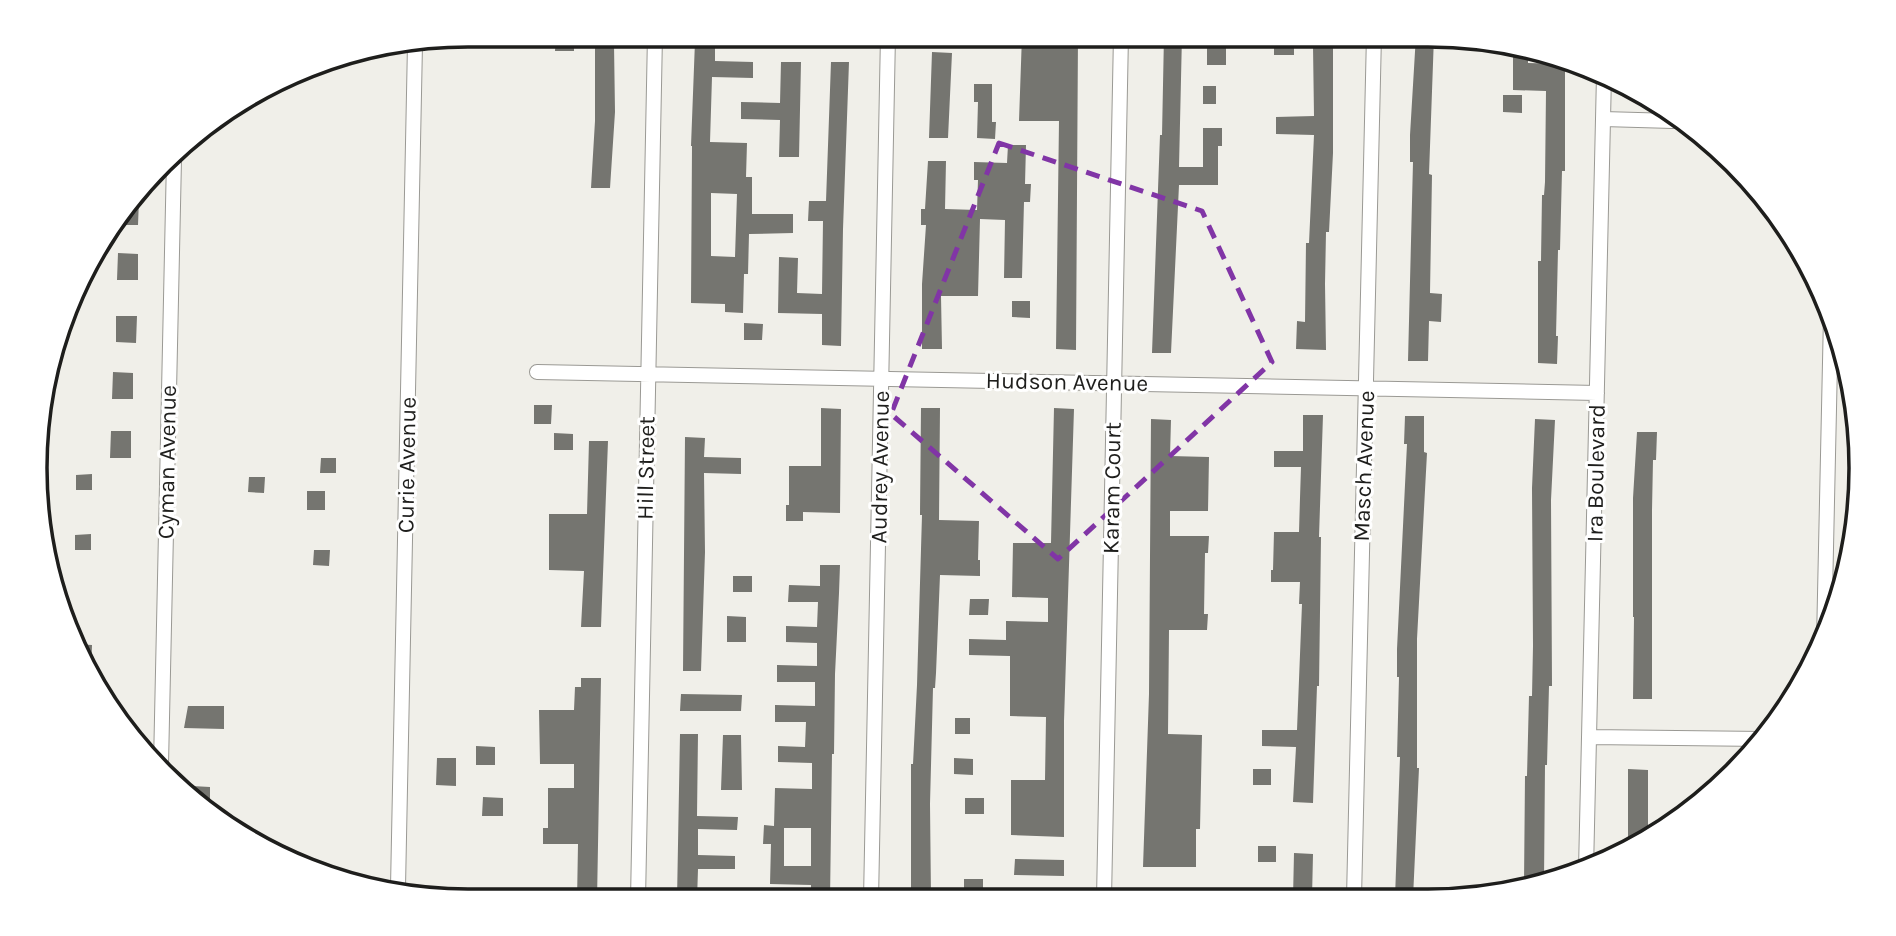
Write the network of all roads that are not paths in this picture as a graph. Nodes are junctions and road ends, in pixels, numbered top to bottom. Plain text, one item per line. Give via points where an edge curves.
1 (655, 47) edge
2 (888, 47) edge
3 (1121, 47) edge
4 (1374, 47) edge
5 (415, 51) edge
6 (1604, 86) edge
7 (1604, 119) junction
8 (1666, 121) edge
9 (174, 167) edge
10 (1830, 347) edge
11 (537, 372) dead end
12 (648, 373) junction
13 (882, 378) junction
14 (1114, 382) junction
15 (1366, 388) junction
16 (1597, 393) junction
17 (1825, 607) edge
18 (1589, 737) junction
19 (1749, 739) edge
20 (161, 756) edge
21 (1586, 858) edge
22 (398, 883) edge
23 (638, 889) edge
24 (871, 889) edge
25 (1104, 889) edge
26 (1353, 889) edge

1 - 12 street, Hill Street
2 - 13 street, Audrey Avenue
3 - 14 street, Karam Court
4 - 15 street, Masch Avenue
5 - 22 street, Curie Avenue
6 - 7 street, Ira Boulevard
7 - 8 street
7 - 16 street, Ira Boulevard
9 - 20 street, Cyman Avenue
10 - 17 street
11 - 12 street, Hudson Avenue
12 - 13 street, Hudson Avenue
12 - 23 street, Hill Street
13 - 14 street, Hudson Avenue
13 - 24 street, Audrey Avenue
14 - 15 street, Hudson Avenue
14 - 25 street, Karam Court
15 - 16 street, Hudson Avenue
15 - 26 street, Masch Avenue
16 - 18 street, Ira Boulevard
18 - 19 street
18 - 21 street, Ira Boulevard

